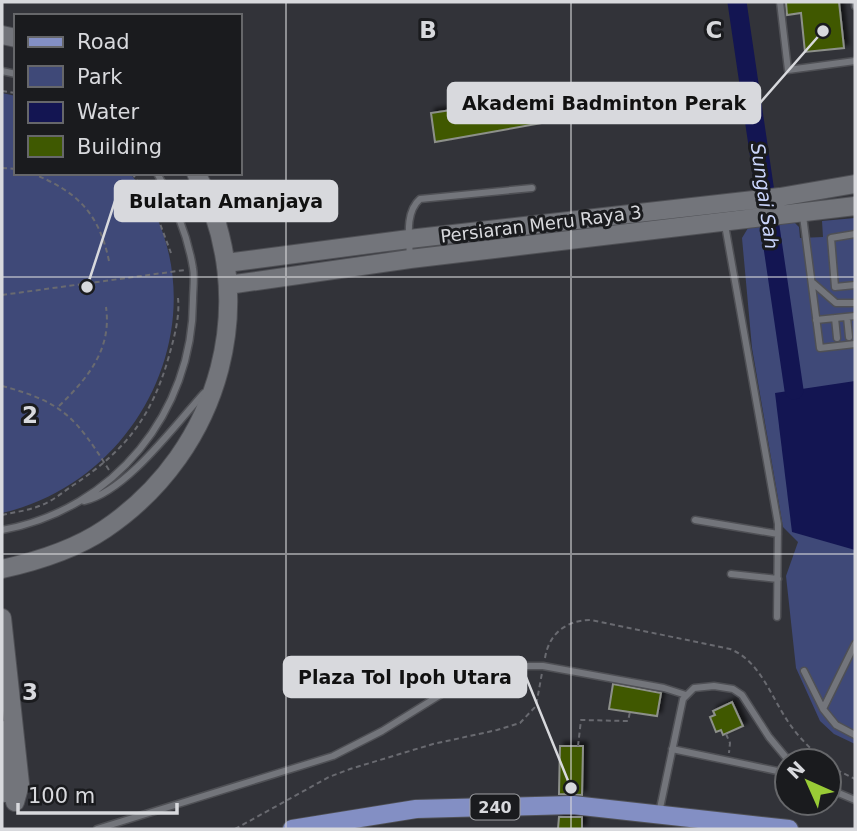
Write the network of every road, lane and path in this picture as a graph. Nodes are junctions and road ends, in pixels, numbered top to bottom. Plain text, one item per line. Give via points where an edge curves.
1 (780, 2) edge
2 (855, 61) edge
3 (36, 175) edge
4 (133, 175) edge
5 (158, 175) edge
6 (197, 175) edge
7 (855, 184) edge
8 (532, 188) dead end
9 (855, 206) edge
10 (802, 212) junction
11 (725, 223) junction
12 (855, 234) edge
13 (409, 239) junction
14 (171, 253) dead end
15 (410, 259) junction
16 (109, 261) dead end
17 (226, 263) junction
18 (193, 269) junction
19 (813, 283) junction
20 (228, 285) junction
21 (855, 285) edge
22 (2, 295) edge
23 (177, 298) dead end
24 (855, 303) edge
25 (106, 307) dead end
26 (855, 316) edge
27 (847, 317) junction
28 (835, 318) junction
29 (816, 320) junction
30 (849, 337) dead end
31 (837, 338) dead end
32 (855, 344) edge
33 (217, 379) junction
34 (2, 386) edge
35 (59, 407) junction
36 (105, 463) junction
37 (114, 477) junction
38 (80, 502) junction
39 (2, 515) edge
40 (695, 520) dead end
41 (2, 530) edge
42 (778, 534) junction
43 (2, 569) edge
44 (731, 574) dead end
45 (778, 579) junction
46 (777, 617) dead end
47 (2, 618) edge
48 (855, 644) edge
49 (543, 666) junction
50 (804, 671) dead end
51 (686, 695) junction
52 (823, 709) junction
53 (629, 712) dead end
54 (2, 730) edge
55 (726, 734) dead end
56 (855, 735) edge
57 (730, 743) dead end
58 (578, 746) dead end
59 (777, 747) edge
60 (809, 747) edge
61 (672, 748) junction
62 (773, 770) edge
63 (6, 800) edge
64 (659, 815) junction
65 (97, 829) edge
66 (234, 829) edge
67 (292, 829) edge
68 (789, 829) edge

1 - 2 lane via 788,70
3 - 16 path via 56,183 82,204 98,223
4 - 14 path via 153,205
5 - 18 lane via 179,213
6 - 17 street via 218,226
7 - 13 street, Persiaran Meru Raya 3 via 780,197
8 - 13 lane via 420,199 410,214
9 - 10 street, Persiaran Meru Raya 3
10 - 11 street, Persiaran Meru Raya 3
10 - 19 lane
11 - 15 street, Persiaran Meru Raya 3
11 - 42 lane
12 - 21 lane via 831,237 835,287
13 - 15 lane
13 - 17 street, Persiaran Meru Raya 3
15 - 20 street, Persiaran Meru Raya 3
17 - 20 street
18 - 22 path
18 - 37 lane via 193,329 178,386 150,439
19 - 24 lane via 836,303
19 - 29 lane
20 - 33 street via 227,332
23 - 36 path via 174,338 154,402
25 - 35 path via 105,344 92,370
26 - 27 lane
27 - 28 lane
27 - 30 lane
28 - 29 lane
28 - 31 lane
29 - 32 lane via 820,348
33 - 38 lane via 135,469 98,498
33 - 43 street via 185,449 135,507 70,548
34 - 35 path
35 - 36 path via 78,424
36 - 37 path
36 - 39 path via 40,506
37 - 38 lane
38 - 41 lane via 27,525
40 - 42 lane
42 - 45 lane
44 - 45 lane
45 - 46 lane
47 - 63 street via 20,784
48 - 52 lane
49 - 51 lane
49 - 60 path via 553,636 577,620 730,649 750,661
49 - 65 lane via 489,670 333,756
49 - 66 path via 536,706 520,723 350,769
50 - 52 lane
51 - 59 lane via 706,685 737,691
51 - 61 lane
52 - 56 lane via 836,725
53 - 58 path via 628,721 580,720
54 - 63 street
55 - 57 path
61 - 62 lane
61 - 64 lane
64 - 67 main road, 240 via 573,805 416,809
64 - 68 main road, 240

